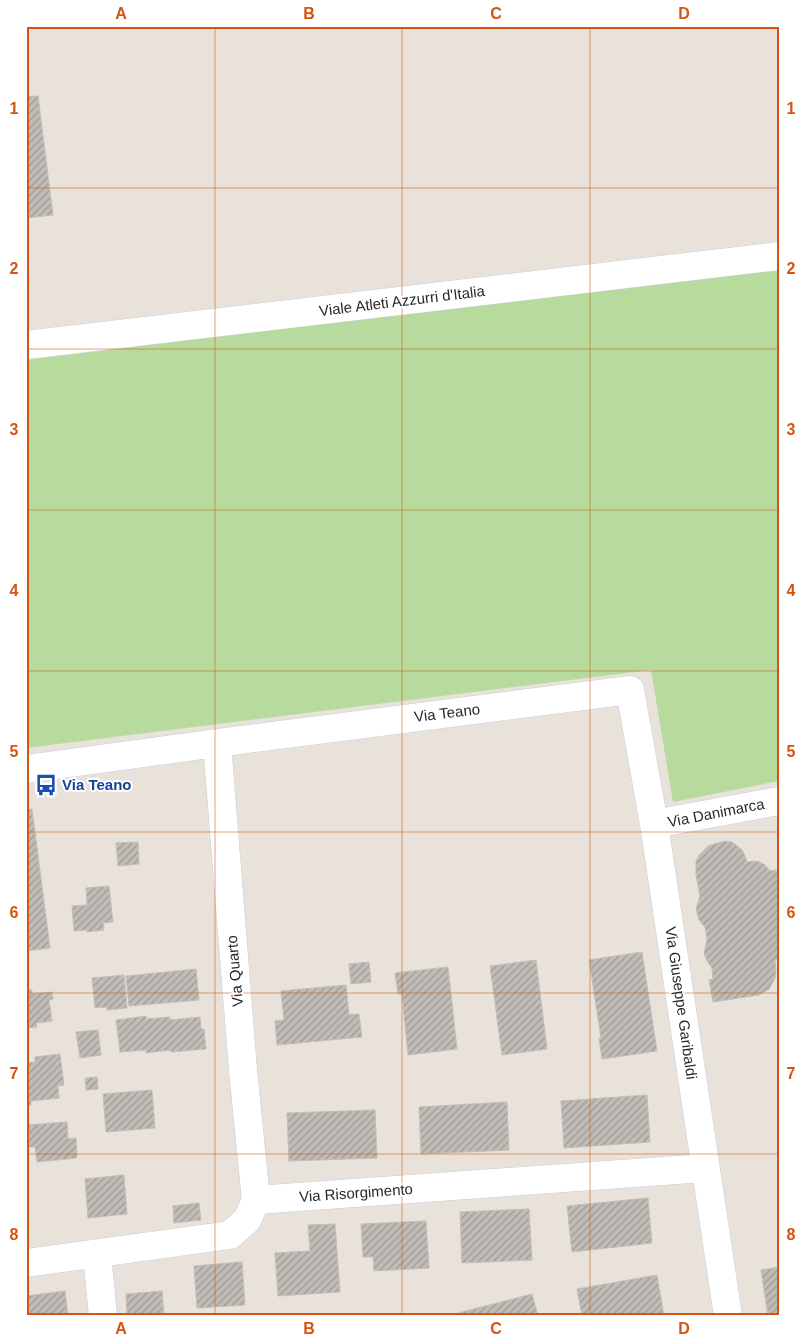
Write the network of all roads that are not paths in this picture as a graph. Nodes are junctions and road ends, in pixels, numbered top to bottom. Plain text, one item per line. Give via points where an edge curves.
1 (779, 256) edge
2 (26, 346) edge
3 (630, 690) joint
4 (217, 743) junction
5 (26, 769) edge
6 (779, 801) edge
7 (654, 824) junction
8 (705, 1168) junction
9 (256, 1200) junction
10 (97, 1254) junction
11 (26, 1263) edge
12 (103, 1316) edge
13 (728, 1316) edge

1 - 2 street, Viale Atleti Azzurri d'Italia
3 - 4 street, Via Teano
3 - 7 street, Via Giuseppe Garibaldi
4 - 5 street, Via Teano
4 - 9 street, Via Quarto
6 - 7 street, Via Danimarca
7 - 8 street, Via Giuseppe Garibaldi
8 - 9 street, Via Risorgimento
8 - 13 street, Via Giuseppe Garibaldi
9 - 10 street via 247,1220 230,1235
10 - 11 street
10 - 12 street

